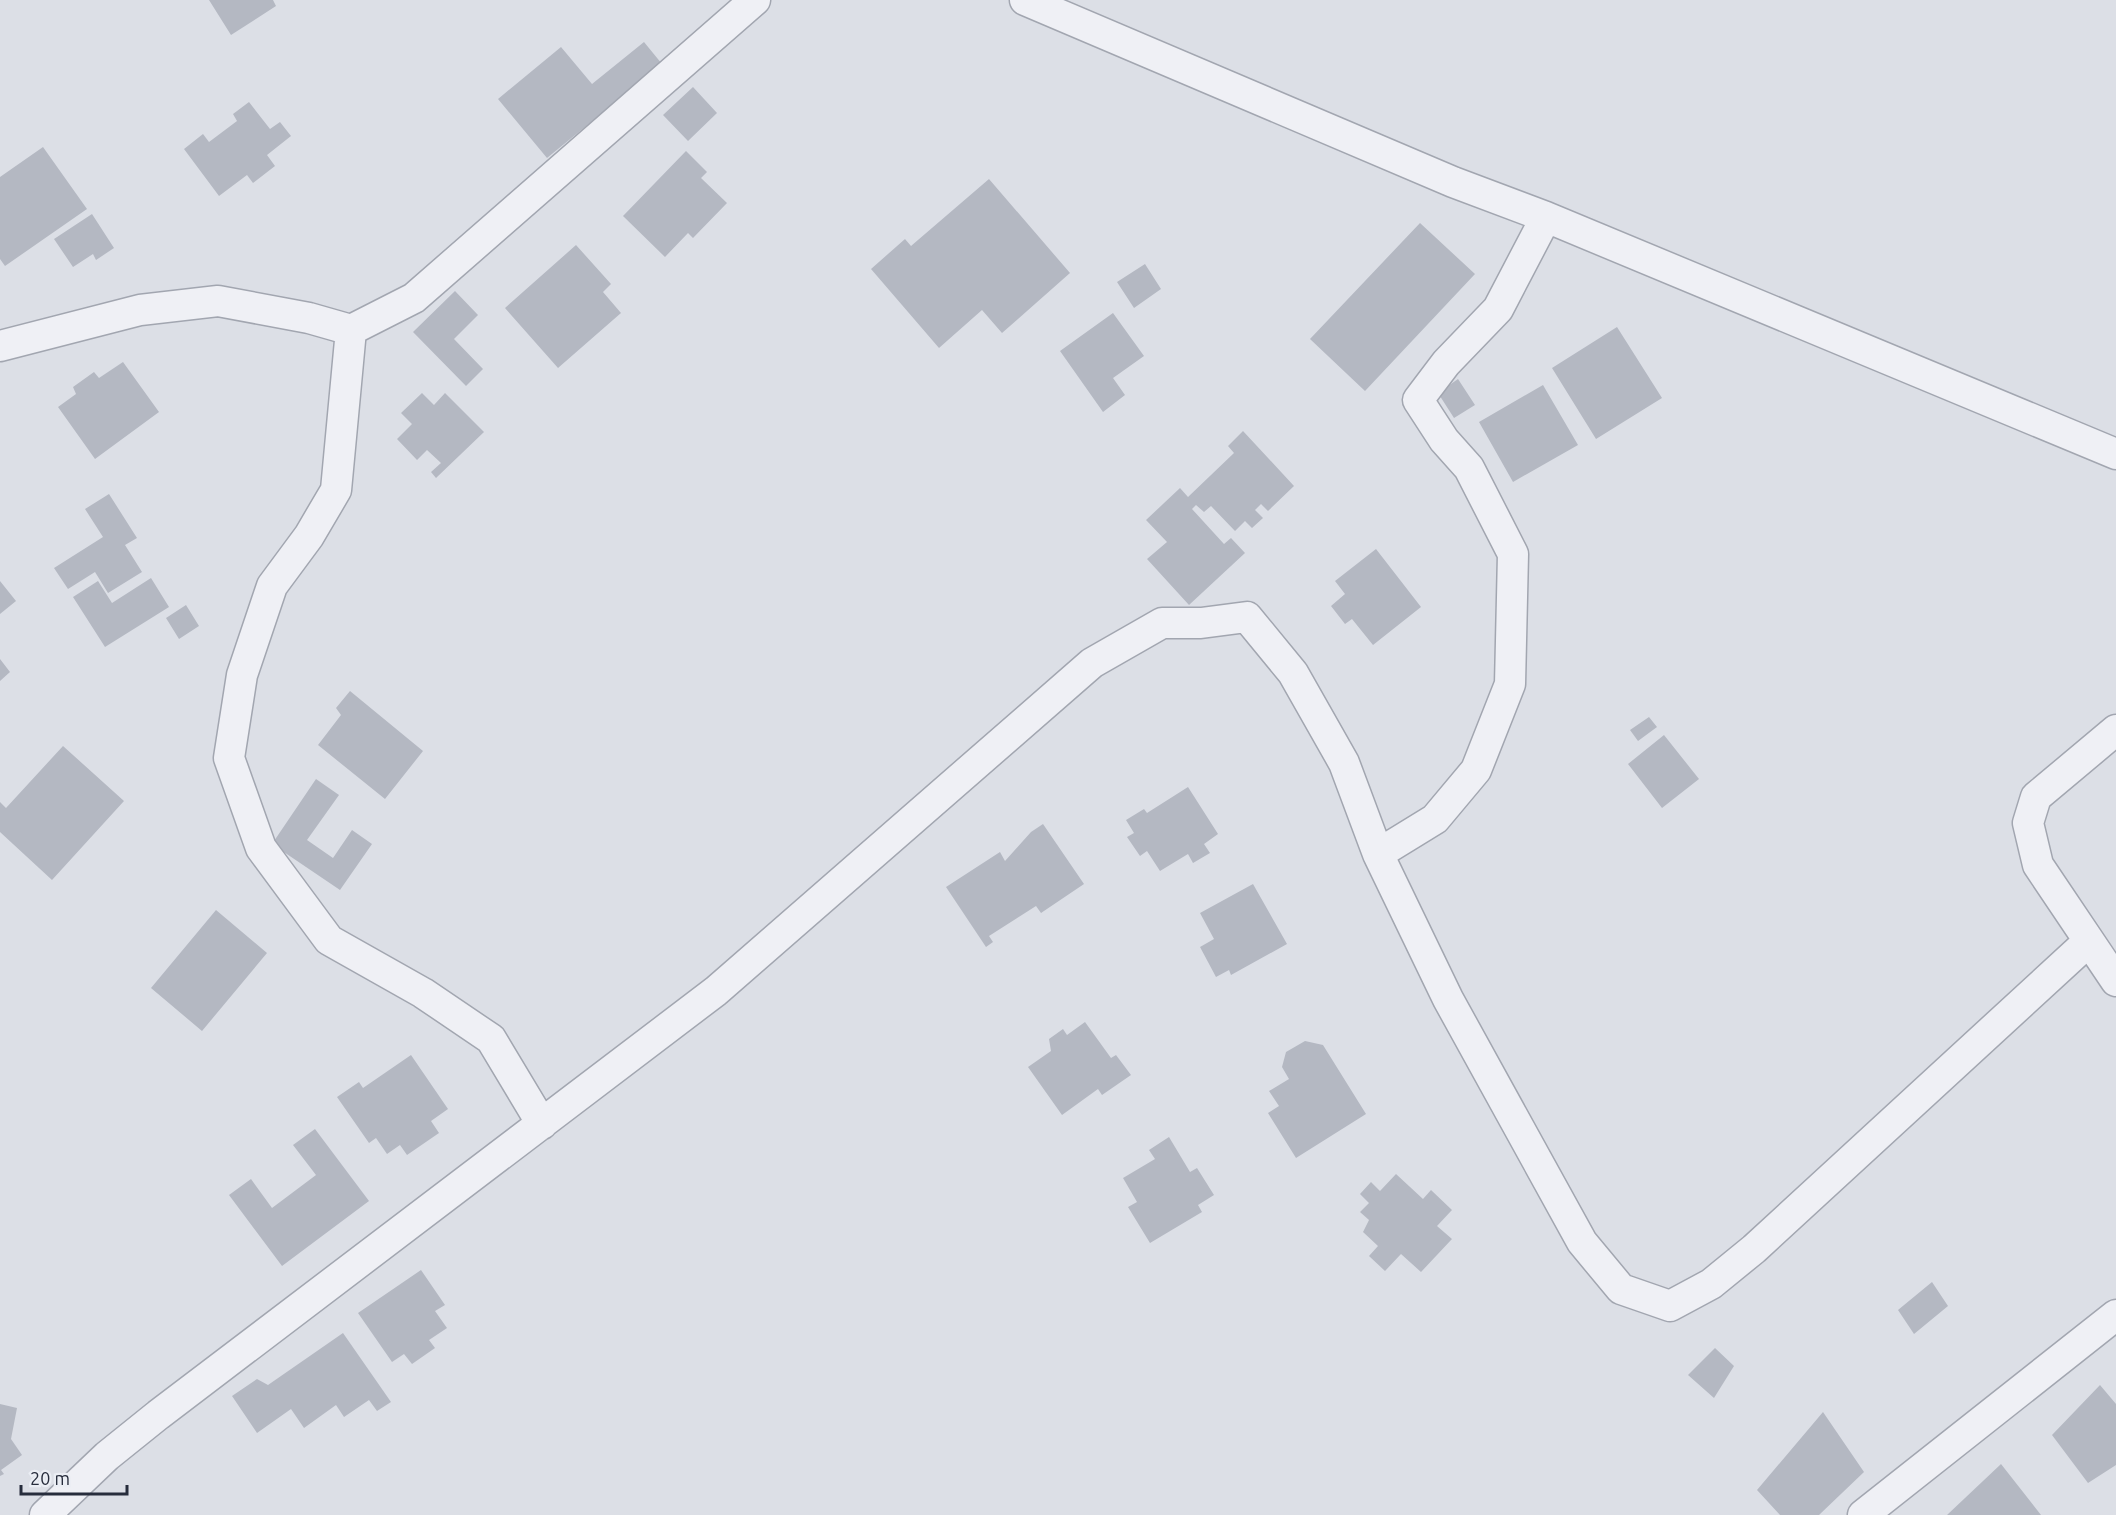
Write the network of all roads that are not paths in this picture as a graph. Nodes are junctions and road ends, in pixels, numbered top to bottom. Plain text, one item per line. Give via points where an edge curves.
1 (755, 0) edge
2 (1025, 0) edge
3 (1546, 218) junction
4 (351, 330) junction
5 (0, 346) edge
6 (2116, 454) edge
7 (2116, 730) edge
8 (1378, 854) junction
9 (2089, 940) junction
10 (2116, 981) edge
11 (542, 1125) junction
12 (2116, 1315) edge
13 (45, 1515) edge
14 (1863, 1515) edge

1 - 4 street via 414,298
2 - 3 street
3 - 6 street
3 - 8 street via 1498,309 1446,363 1418,400 1444,440 1469,468 1513,554 1510,684 1476,770 1435,819
4 - 5 street via 218,301 140,310
4 - 11 street via 336,490 309,536 272,586 242,675 229,758 261,848 329,940 423,993 491,1039
7 - 9 street via 2036,797 2028,823 2038,865
8 - 9 street via 1448,999 1582,1242 1621,1289 1670,1306 1711,1284 1754,1249
8 - 11 street via 1344,763 1293,673 1247,618 1162,623 1092,663 716,991
9 - 10 street
11 - 13 street via 158,1415 107,1456
12 - 14 street

